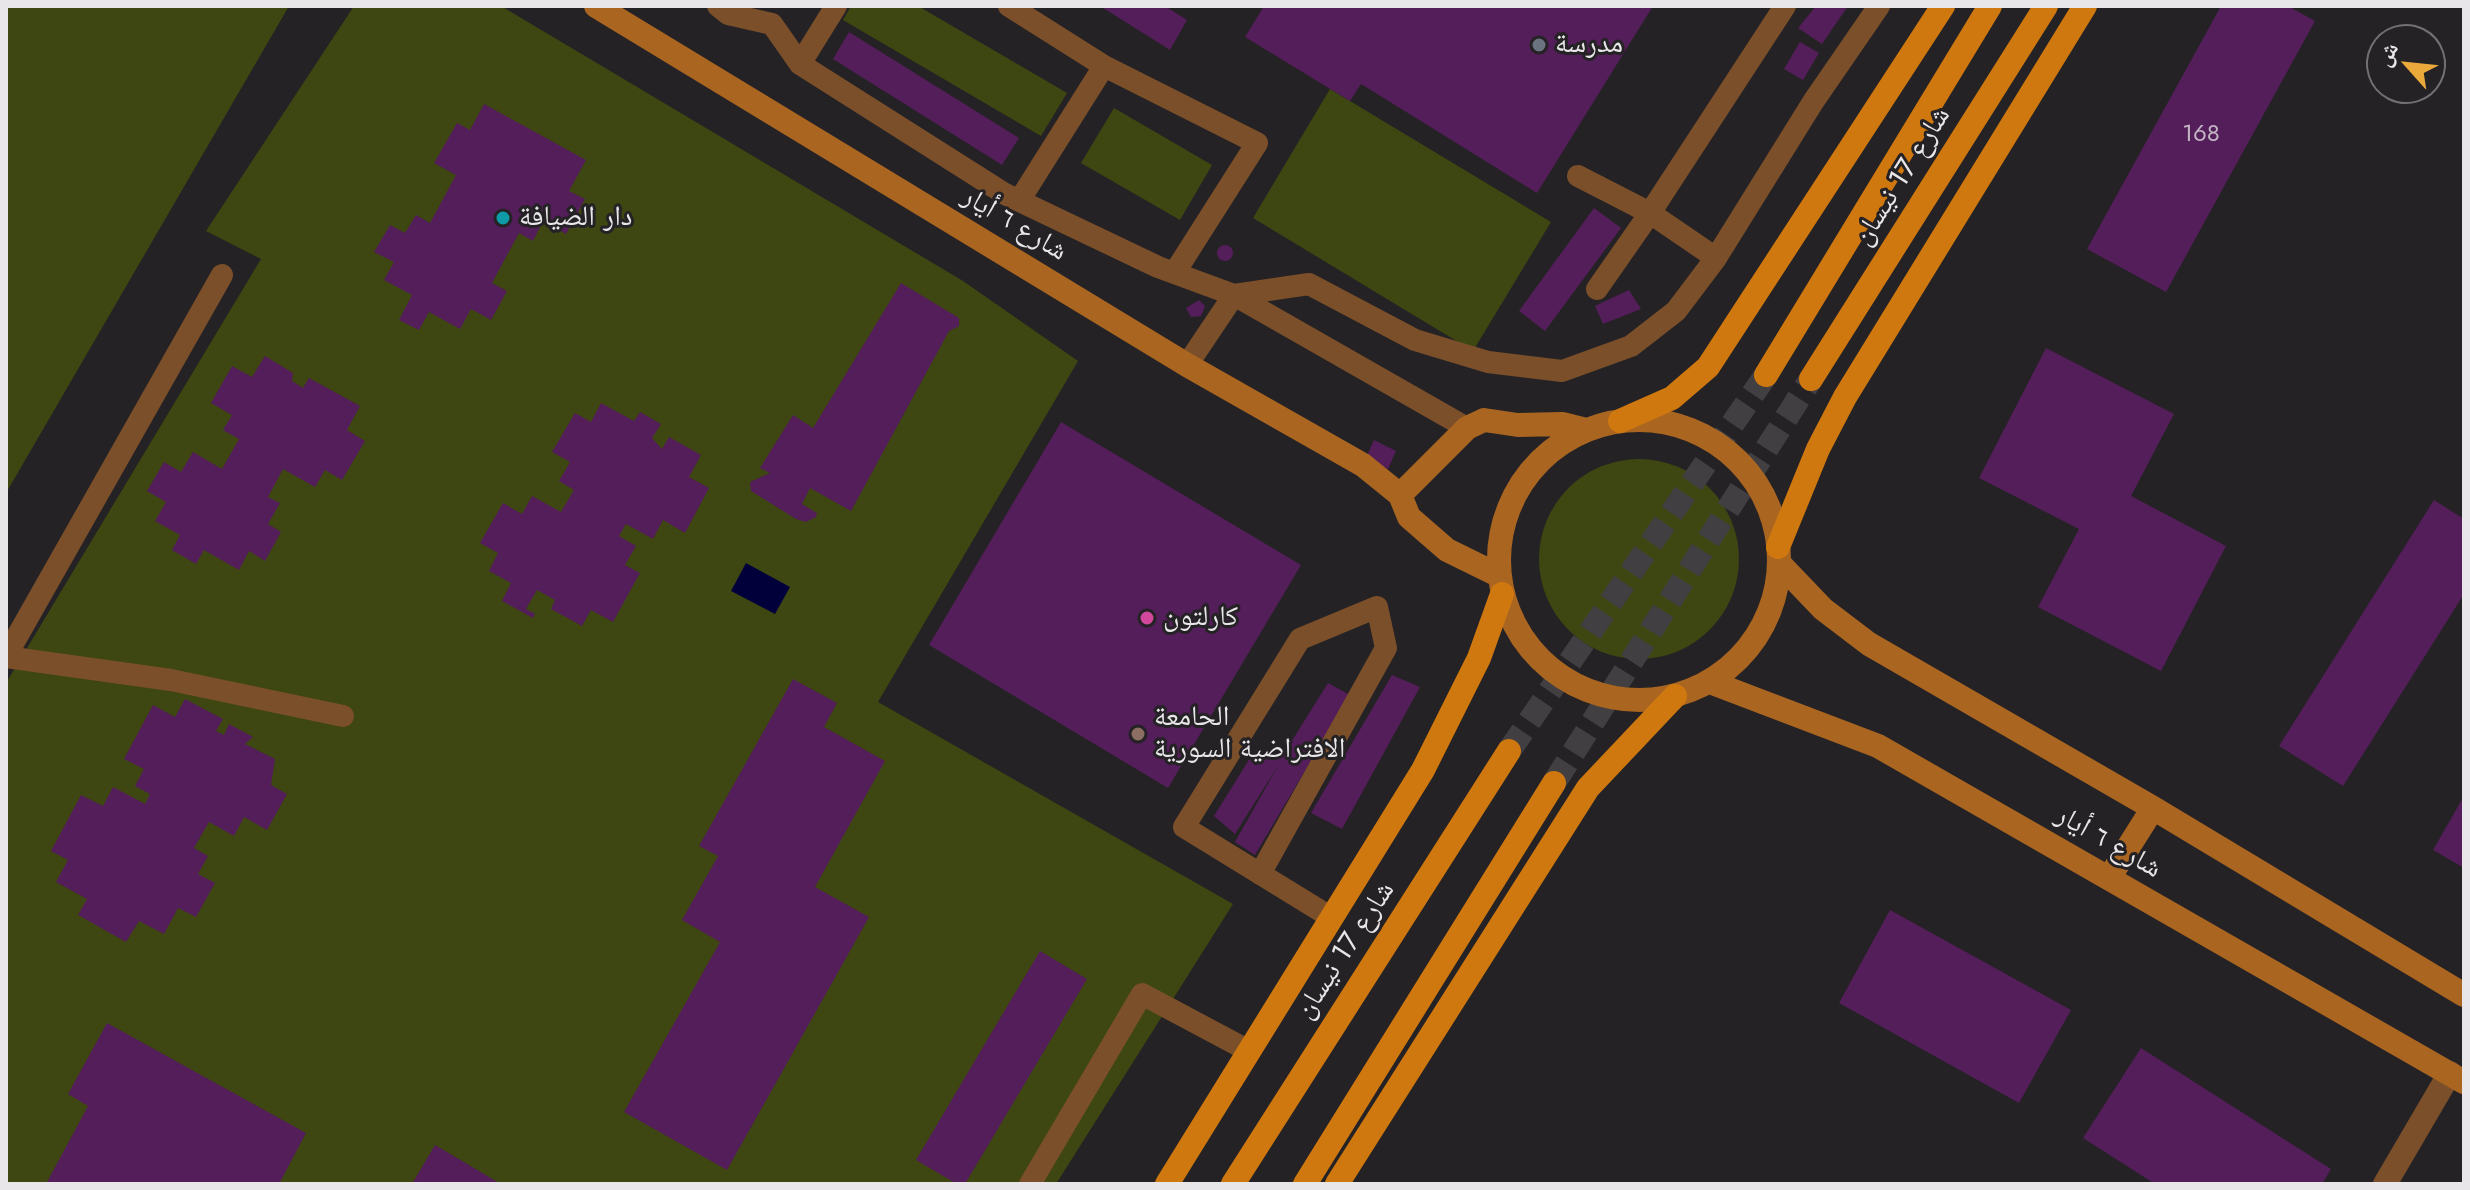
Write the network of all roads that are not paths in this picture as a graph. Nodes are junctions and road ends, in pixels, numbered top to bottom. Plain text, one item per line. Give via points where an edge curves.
1 (596, 6) edge
2 (718, 6) edge
3 (836, 6) edge
4 (1009, 6) edge
5 (1785, 6) edge
6 (1879, 6) edge
7 (1943, 6) edge
8 (1990, 6) edge
9 (2046, 6) edge
10 (2085, 6) edge
11 (778, 15) edge
12 (800, 64) junction
13 (1104, 66) junction
14 (1578, 176) dead end
15 (1019, 201) junction
16 (1650, 213) junction
17 (1716, 258) junction
18 (1175, 272) junction
19 (222, 275) dead end
20 (1597, 289) dead end
21 (1234, 295) junction
22 (1187, 365) junction
23 (1766, 375) tunnel mouth
24 (1811, 379) tunnel mouth
25 (1620, 421) junction
26 (1467, 428) junction
27 (1586, 430) junction
28 (1400, 495) junction
29 (1779, 555) junction
30 (1501, 585) junction
31 (6, 657) edge
32 (1710, 682) junction
33 (1675, 696) junction
34 (343, 716) dead end
35 (1509, 751) tunnel mouth
36 (1554, 783) tunnel mouth
37 (2153, 808) junction
38 (1260, 874) junction
39 (2109, 878) junction
40 (1332, 918) junction
41 (2464, 995) edge
42 (1249, 1051) junction
43 (2457, 1078) edge
44 (1030, 1184) edge
45 (1167, 1184) edge
46 (1233, 1184) edge
47 (1305, 1184) edge
48 (1337, 1184) edge
49 (2385, 1184) edge

1 - 22 main road, شارع ٦ أيار
2 - 11 lane via 728,14
3 - 12 lane
4 - 13 lane
5 - 16 lane
6 - 17 lane
7 - 25 main road via 1708,367 1672,398
8 - 23 main road, شارع 17 نيسان
9 - 24 main road, شارع 17 نيسان
10 - 29 main road via 1845,397 1818,449
11 - 12 lane
12 - 15 lane
13 - 15 lane
13 - 18 lane via 1257,143
14 - 16 lane
15 - 18 lane
16 - 17 lane
16 - 20 lane
17 - 21 lane via 1676,311 1631,346 1562,371 1488,362 1415,340 1309,284
18 - 21 lane
19 - 31 lane
21 - 22 lane
21 - 26 lane
22 - 28 main road, شارع ٦ أيار via 1363,465
25 - 27 main road
25 - 29 main road via 1684,427 1738,461 1772,515
26 - 27 main road via 1484,420
26 - 28 main road
27 - 30 main road via 1551,451 1523,482 1505,518 1498,559
28 - 30 main road, شارع ٦ أيار via 1409,517
29 - 32 main road via 1770,610 1746,651
29 - 37 main road, شارع ٦ أيار via 1823,609 1869,644
30 - 33 main road via 1516,629 1538,659 1568,682 1602,696 1638,701
30 - 40 main road via 1479,658 1453,715
31 - 34 lane via 171,680
32 - 33 main road
32 - 39 main road, شارع ٦ أيار via 1878,746
33 - 48 main road via 1570,813
35 - 46 main road, شارع 17 نيسان
36 - 47 main road
37 - 39 main road
37 - 41 main road, شارع ٦ أيار
38 - 38 lane via 1184,827 1300,639 1377,607 1386,648
38 - 40 lane
39 - 43 main road, شارع ٦ أيار
40 - 42 main road
42 - 44 lane via 1142,994
42 - 45 main road
43 - 49 street

